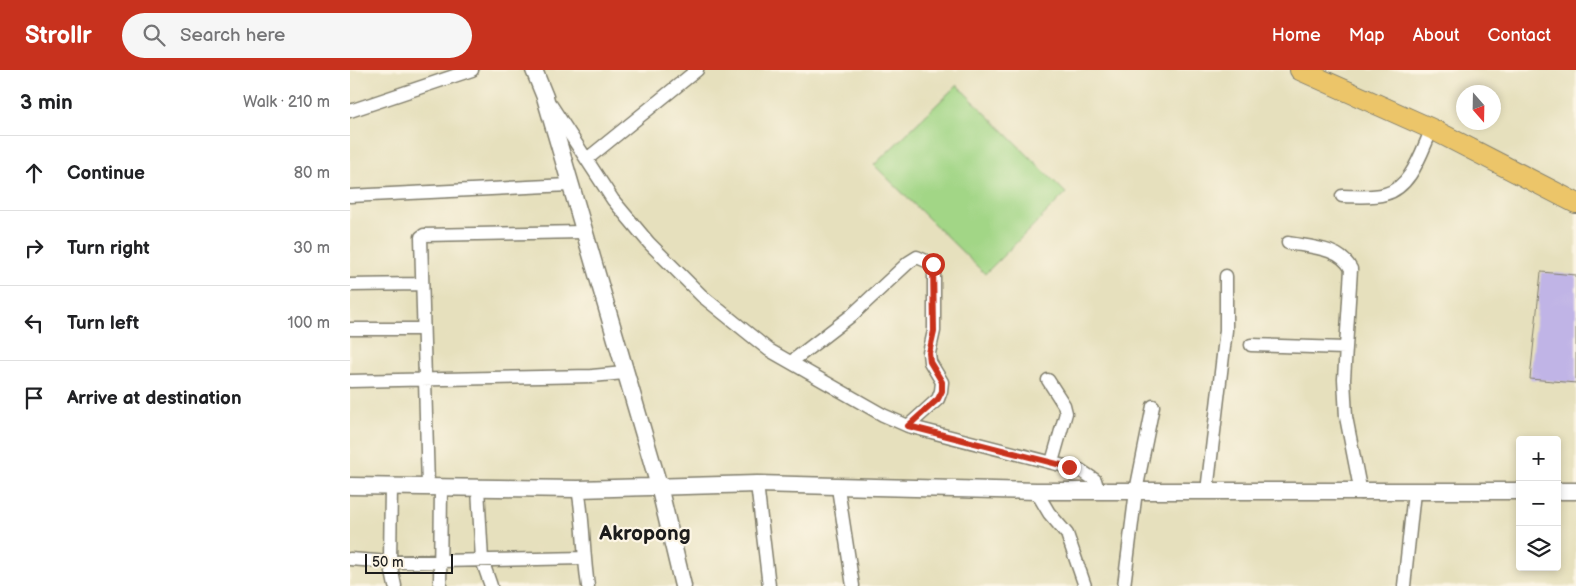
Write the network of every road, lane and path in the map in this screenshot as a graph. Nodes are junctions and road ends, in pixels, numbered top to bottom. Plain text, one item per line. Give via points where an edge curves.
1 (472, 70) edge
2 (534, 70) edge
3 (697, 70) edge
4 (1300, 70) edge
5 (545, 97) junction
6 (350, 111) edge
7 (1432, 129) junction
8 (587, 159) junction
9 (569, 185) junction
10 (350, 196) edge
11 (1342, 196) dead end
12 (1576, 203) edge
13 (583, 232) junction
14 (1288, 243) dead end
15 (1226, 276) dead end
16 (421, 284) junction
17 (350, 285) edge
18 (350, 329) edge
19 (423, 329) junction
20 (1251, 345) dead end
21 (1345, 348) junction
22 (791, 362) junction
23 (624, 373) junction
24 (425, 380) junction
25 (1048, 380) dead end
26 (350, 381) edge
27 (1153, 406) dead end
28 (908, 426) junction
29 (1052, 462) junction
30 (757, 484) junction
31 (350, 486) edge
32 (391, 486) junction
33 (659, 486) junction
34 (435, 487) junction
35 (478, 488) junction
36 (838, 488) junction
37 (578, 489) junction
38 (1098, 490) junction
39 (1036, 491) junction
40 (1136, 491) junction
41 (1207, 491) junction
42 (1516, 491) edge
43 (1561, 491) edge
44 (1576, 491) edge
45 (1414, 492) junction
46 (1361, 493) junction
47 (584, 558) junction
48 (350, 559) edge
49 (438, 560) junction
50 (482, 560) junction
51 (390, 562) junction
52 (395, 586) edge
53 (440, 586) edge
54 (490, 586) edge
55 (588, 586) edge
56 (683, 586) edge
57 (770, 586) edge
58 (853, 586) edge
59 (1085, 586) edge
60 (1124, 586) edge
61 (1404, 586) edge

1 - 6 street
2 - 5 street
3 - 8 street
4 - 7 main road
5 - 8 street
5 - 9 street
7 - 11 street via 1401,188 1385,195
7 - 12 main road
8 - 22 street via 614,200 679,273 735,324
9 - 10 street
9 - 13 street
13 - 16 street via 424,235 420,241
13 - 23 street
14 - 21 street via 1332,252 1349,265 1351,277
15 - 41 street via 1226,330
16 - 17 street
16 - 19 street
18 - 19 street
19 - 24 street
20 - 21 street
21 - 46 street via 1346,417
22 - 28 street
22 - 28 street via 852,315 909,262 917,257 926,260 933,264 934,270 934,331 930,362 942,382 942,391 938,399
23 - 24 street
23 - 33 street
24 - 26 street
24 - 34 street
25 - 29 street via 1066,414
27 - 40 street
28 - 29 street
29 - 38 street via 1091,475
30 - 33 street
30 - 36 street
30 - 57 street
31 - 32 street
32 - 34 street
32 - 51 street
33 - 37 street
33 - 56 street
34 - 35 street
34 - 49 street
35 - 37 street
35 - 50 street
36 - 39 street
36 - 58 street
37 - 47 street via 584,523
38 - 39 street
38 - 40 street
39 - 59 street via 1049,513 1068,534
40 - 41 street
40 - 60 street
41 - 46 street
42 - 45 street
43 - 44 street
45 - 46 street
45 - 61 street
47 - 50 street
47 - 55 street
48 - 51 street
49 - 50 street
49 - 51 street
49 - 53 street
50 - 54 street
51 - 52 street

